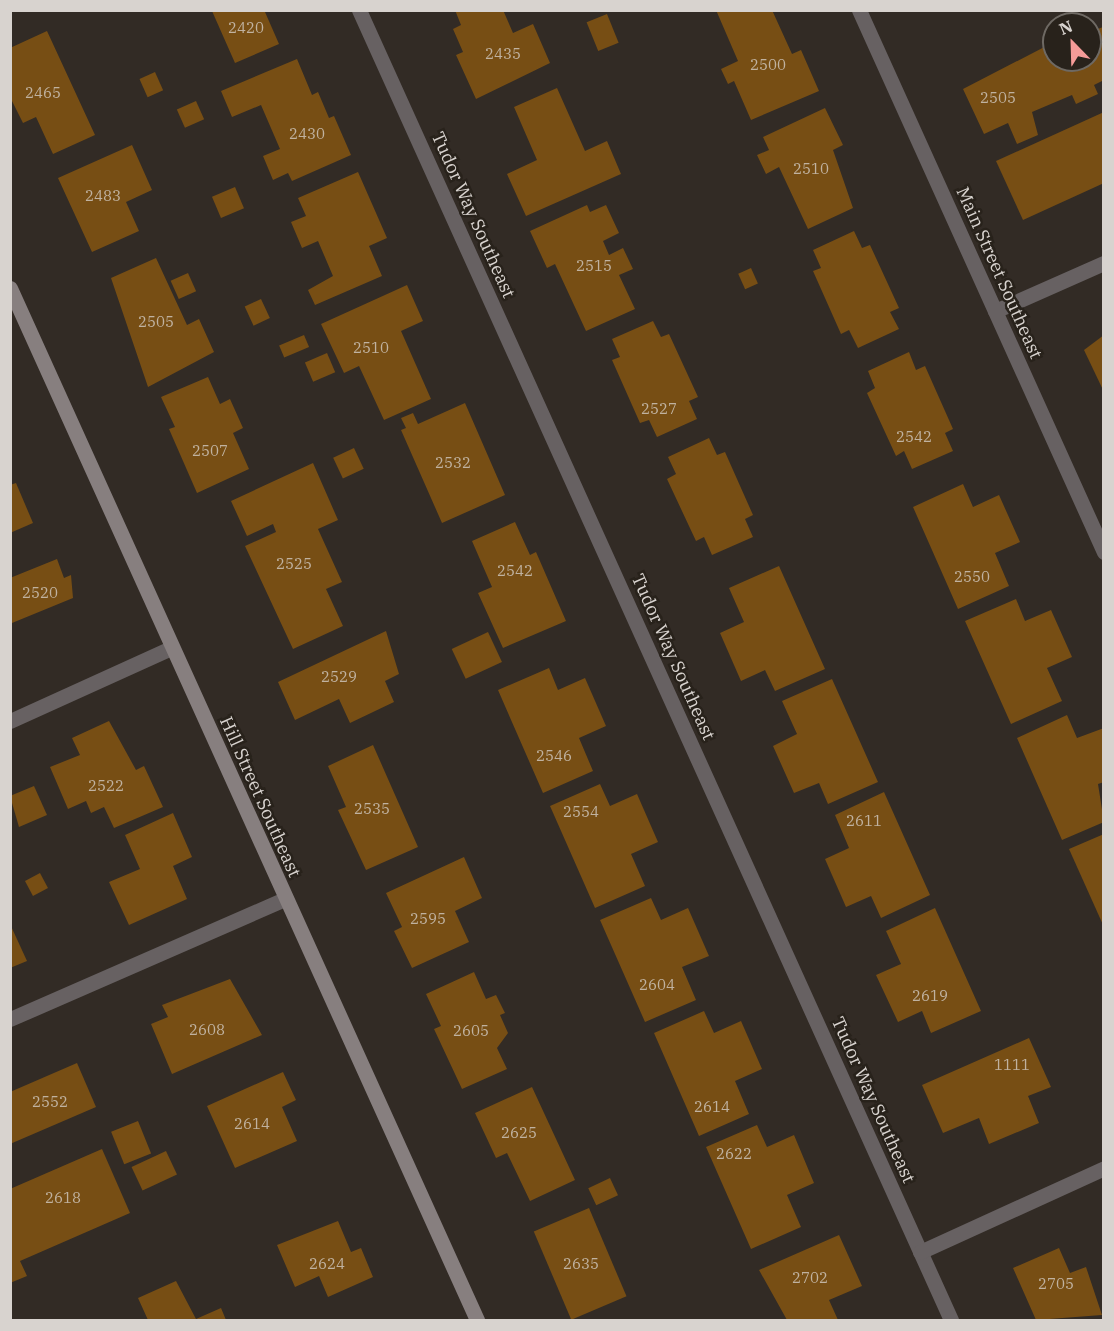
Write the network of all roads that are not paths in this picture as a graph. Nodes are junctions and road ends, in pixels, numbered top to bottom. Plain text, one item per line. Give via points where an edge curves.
1 (359, 10) edge
2 (859, 10) edge
3 (1104, 263) edge
4 (10, 288) edge
5 (995, 311) junction
6 (1103, 549) edge
7 (171, 648) junction
8 (10, 721) edge
9 (285, 899) junction
10 (10, 1019) edge
11 (1104, 1168) edge
12 (920, 1252) junction
13 (477, 1320) edge
14 (951, 1320) edge

1 - 12 street, Tudor Way Southeast
2 - 5 street, Main Street Southeast
3 - 5 street
4 - 7 street, Hill Street Southeast
5 - 6 street, Main Street Southeast
7 - 8 street
7 - 9 street, Hill Street Southeast
9 - 10 street
9 - 13 street, Hill Street Southeast
11 - 12 street
12 - 14 street, Tudor Way Southeast

